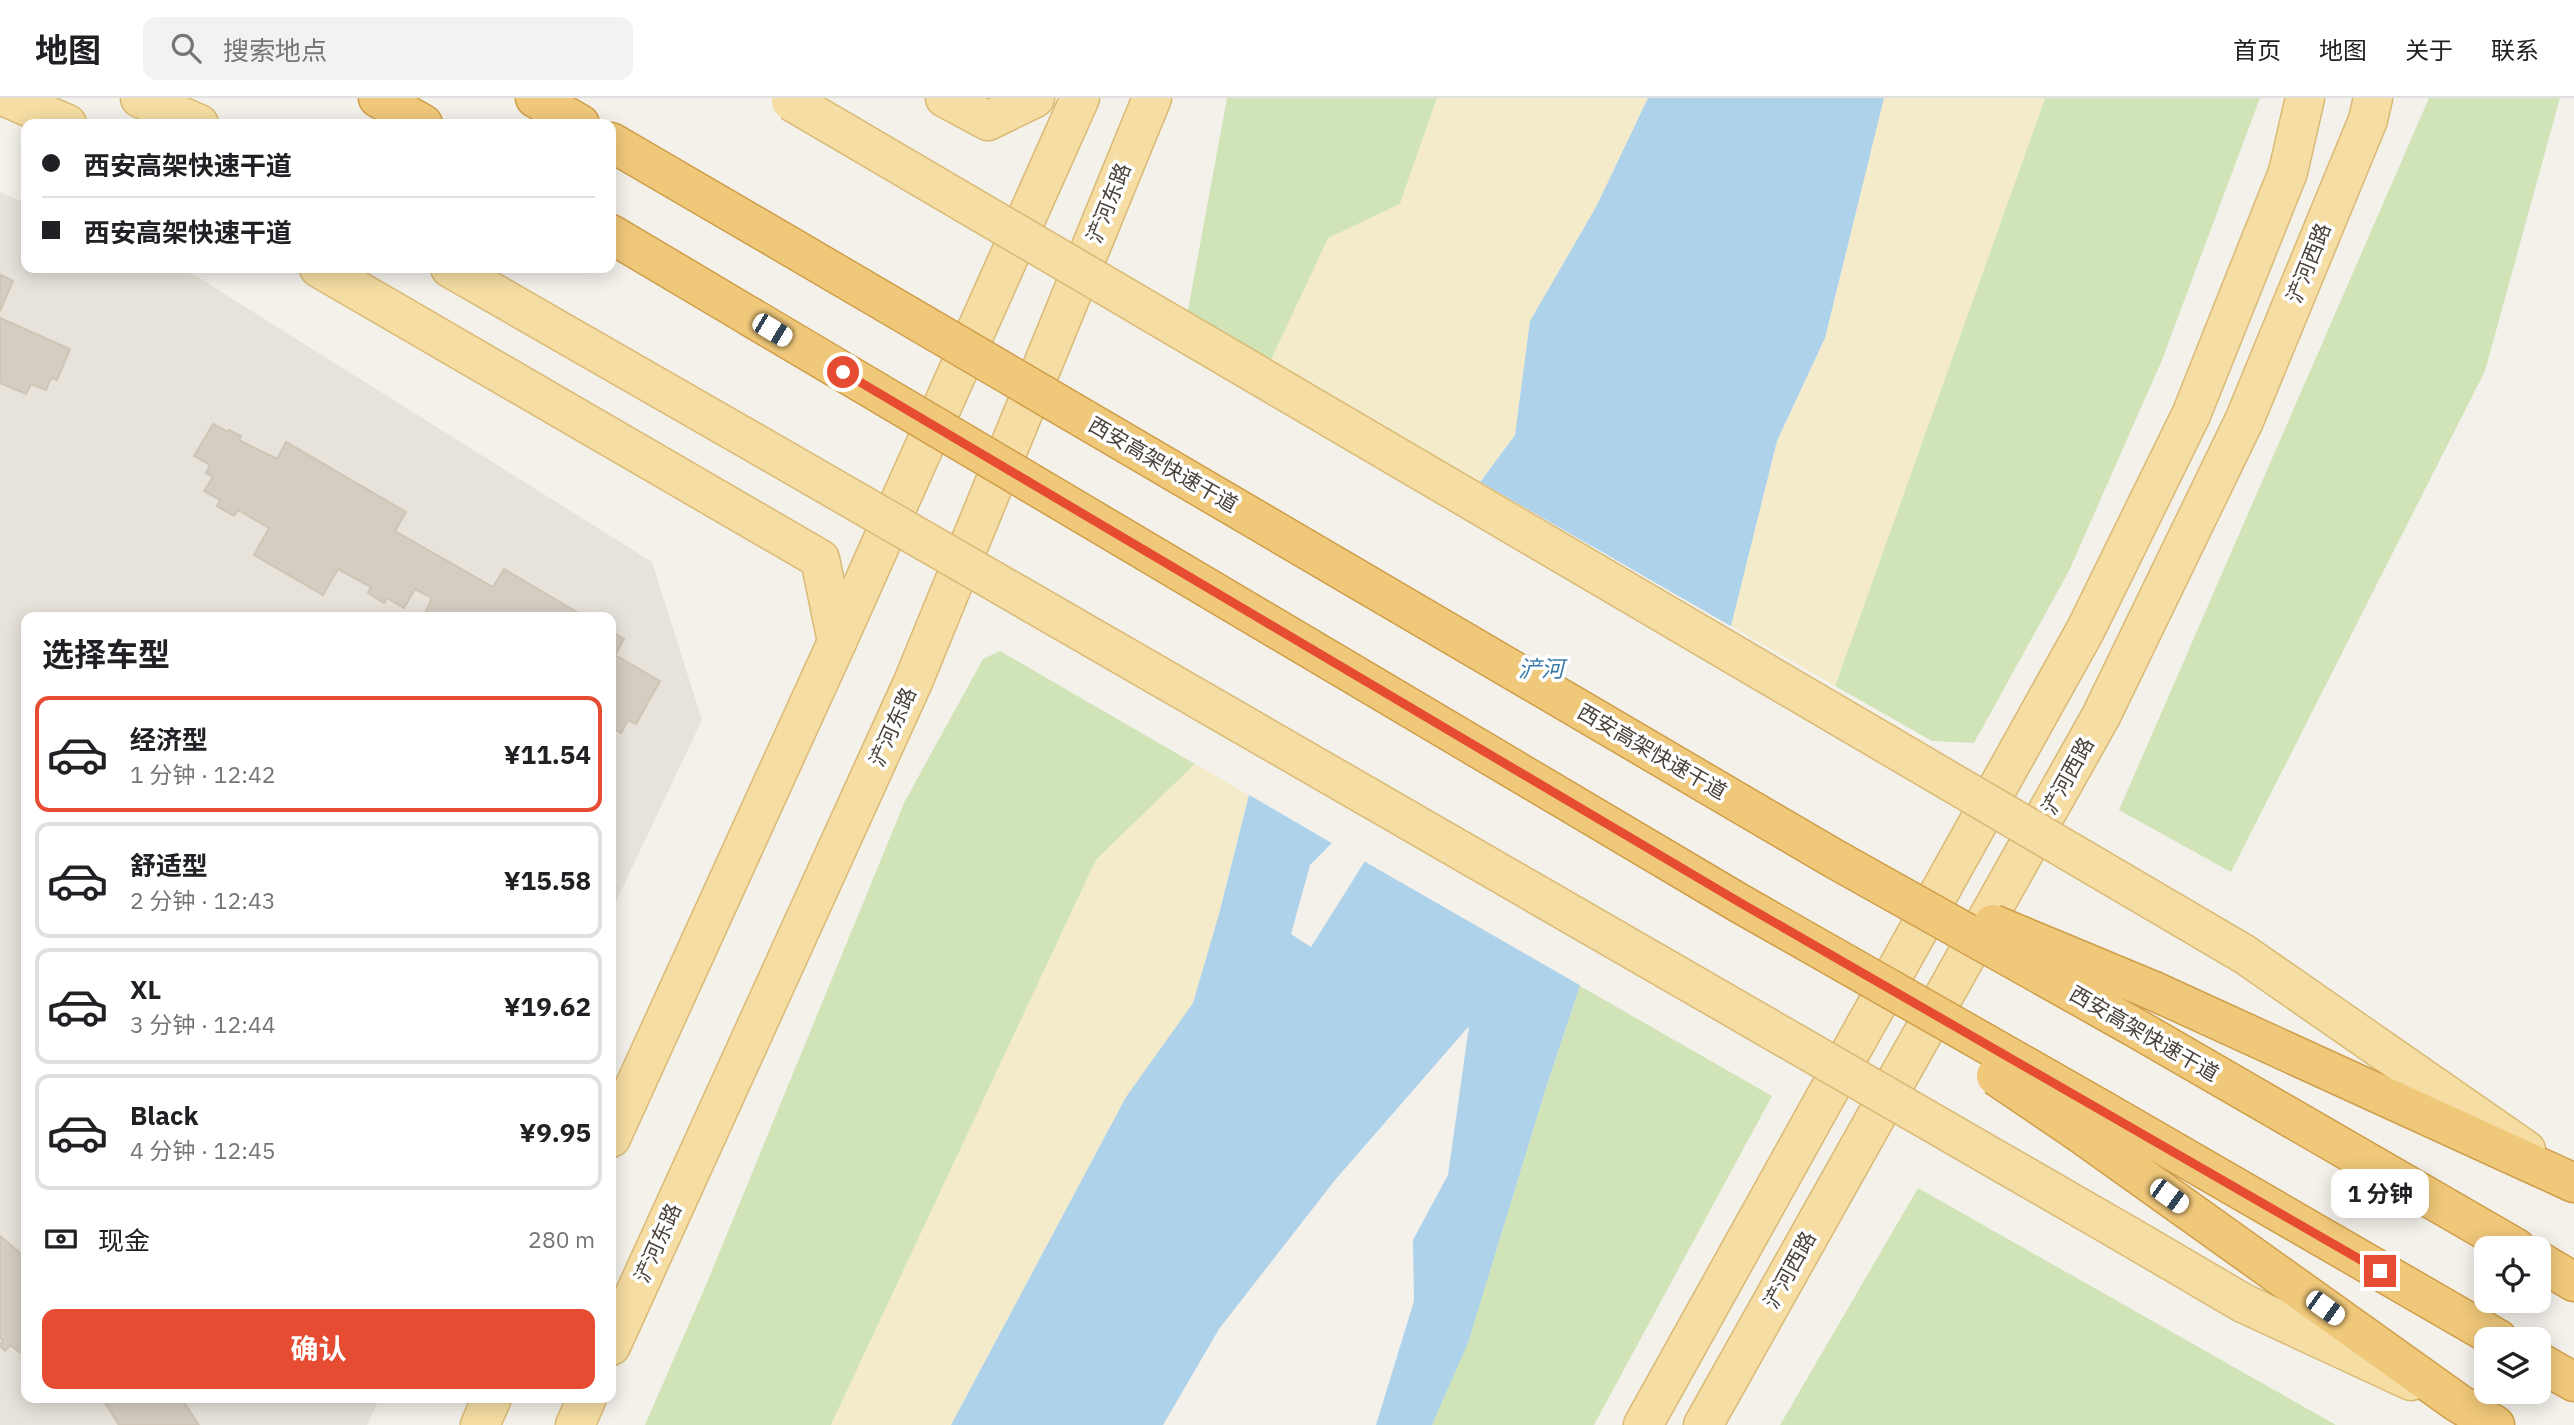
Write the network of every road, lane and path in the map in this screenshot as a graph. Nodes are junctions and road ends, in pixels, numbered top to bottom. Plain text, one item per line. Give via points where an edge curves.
1 (8, 98) edge
2 (140, 98) edge
3 (378, 98) edge
4 (534, 98) edge
5 (945, 98) edge
6 (1035, 98) edge
7 (1080, 98) edge
8 (1152, 98) edge
9 (2305, 98) edge
10 (2373, 98) edge
11 (789, 99) edge
12 (56, 119) edge
13 (187, 119) edge
14 (414, 119) edge
15 (571, 119) edge
16 (616, 145) edge
17 (616, 237) edge
18 (327, 273) edge
19 (459, 273) edge
20 (836, 642) junction
21 (1832, 858) junction
22 (2089, 1120) junction
23 (616, 1127) edge
24 (2569, 1180) edge
25 (2496, 1236) edge
26 (2551, 1268) edge
27 (2574, 1282) edge
28 (2477, 1327) edge
29 (616, 1335) edge
30 (2551, 1369) edge
31 (2574, 1382) edge
32 (490, 1403) edge
33 (585, 1403) edge
34 (2458, 1403) junction
35 (480, 1425) edge
36 (575, 1425) edge
37 (1643, 1425) edge
38 (1703, 1425) edge
39 (2495, 1425) edge

1 - 12 main road
2 - 13 main road
3 - 14 highway
4 - 15 highway
5 - 6 main road via 988,121
7 - 20 main road
8 - 29 main road, 浐河东路 via 913,682
9 - 37 main road via 2288,172 2241,295 2137,529 2086,629
10 - 38 main road, 浐河西路 via 2368,120 2244,421 2101,716
11 - 24 main road, bridge via 2244,954
16 - 21 highway, 西安高架快速干道, bridge
17 - 22 highway, bridge via 1739,902
18 - 20 main road via 820,559
19 - 34 main road, bridge via 2243,1303
20 - 23 main road
21 - 24 highway, bridge via 2154,991
21 - 25 highway, 西安高架快速干道, bridge
22 - 28 highway
22 - 34 highway
26 - 27 highway
30 - 31 highway
32 - 35 main road
33 - 36 main road
34 - 39 highway

